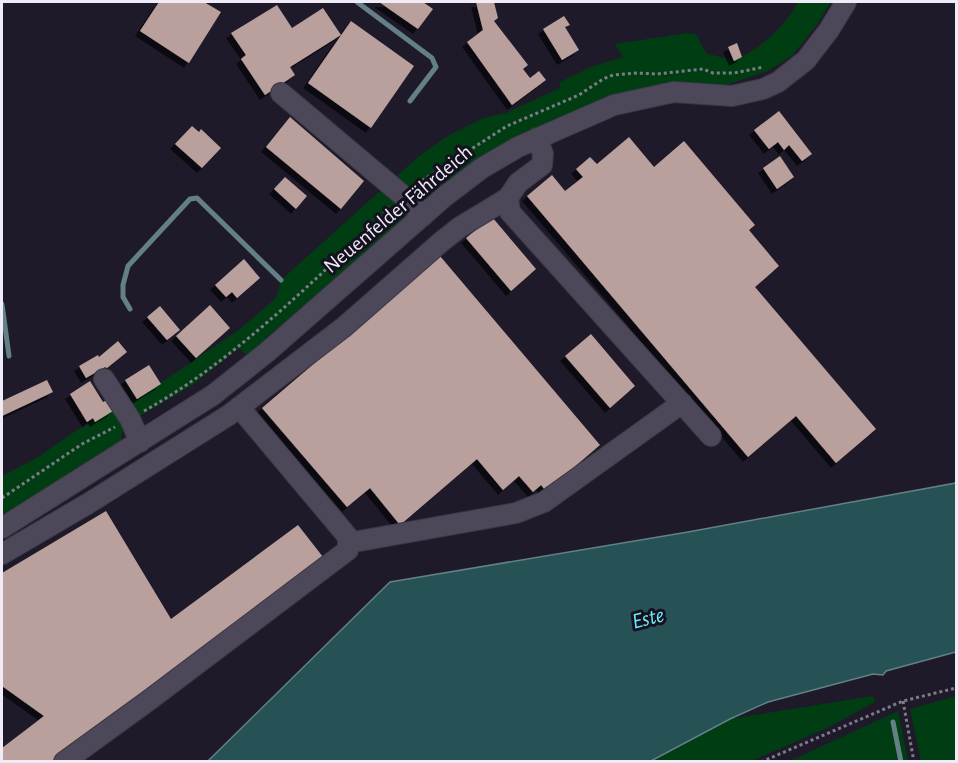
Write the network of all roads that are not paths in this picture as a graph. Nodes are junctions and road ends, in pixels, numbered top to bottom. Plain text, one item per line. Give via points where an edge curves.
1 (846, 2) edge
2 (281, 93) dead end
3 (537, 138) junction
4 (508, 198) junction
5 (423, 216) junction
6 (104, 379) dead end
7 (682, 403) junction
8 (239, 407) junction
9 (711, 436) dead end
10 (141, 442) junction
11 (2, 528) edge
12 (348, 543) junction
13 (2, 554) edge
14 (64, 762) edge

1 - 3 street, Neuenfelder Fährdeich via 806,60 763,89 732,96 674,92 638,98
2 - 5 street
3 - 4 street via 542,165 518,183
3 - 5 street, Neuenfelder Fährdeich via 482,168
4 - 7 street via 510,212
4 - 8 street via 460,227 344,327
5 - 10 street, Neuenfelder Fährdeich via 249,367
6 - 10 street
7 - 9 street
7 - 12 street via 535,506 516,513
8 - 12 street via 348,537
8 - 13 street
10 - 11 street, Neuenfelder Fährdeich
12 - 14 street via 348,550

